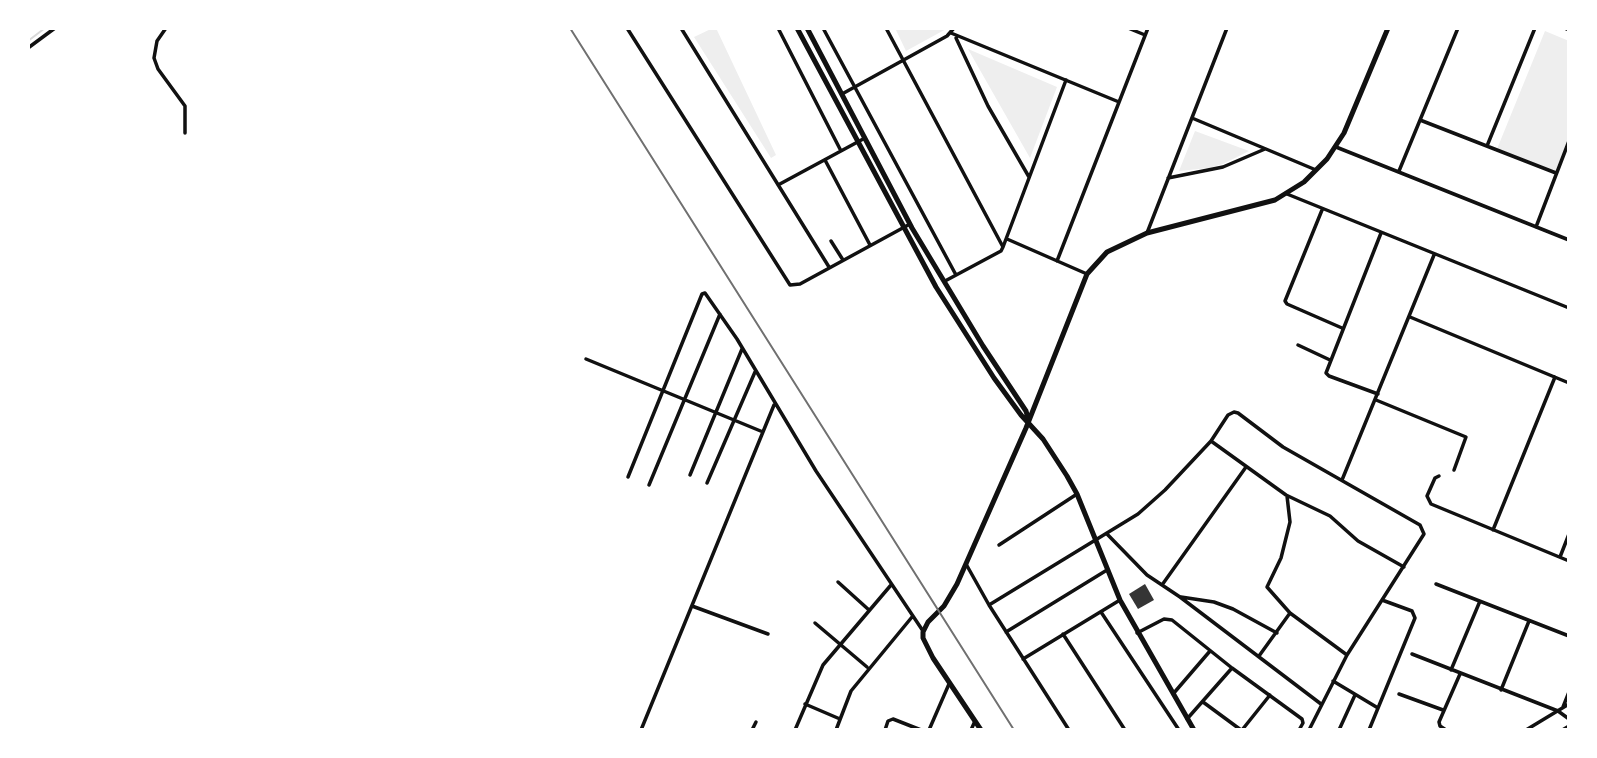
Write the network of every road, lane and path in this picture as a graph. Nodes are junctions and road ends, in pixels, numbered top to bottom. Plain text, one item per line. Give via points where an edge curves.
1 (55, 28) edge
2 (166, 28) edge
3 (627, 28) edge
4 (692, 28) edge
5 (778, 28) edge
6 (796, 28) edge
7 (807, 28) edge
8 (823, 28) edge
9 (886, 28) edge
10 (954, 28) edge
11 (1128, 28) edge
12 (1148, 28) edge
13 (1227, 28) edge
14 (1388, 28) edge
15 (1458, 28) edge
16 (1535, 28) edge
17 (1564, 28) edge
18 (682, 30) edge
19 (1569, 30) edge
20 (951, 33) junction
21 (1145, 35) junction
22 (956, 36) junction
23 (28, 48) edge
24 (903, 62) junction
25 (1066, 80) junction
26 (855, 87) junction
27 (842, 94) junction
28 (1119, 102) junction
29 (1192, 118) junction
30 (1420, 120) junction
31 (185, 133) dead end
32 (862, 140) junction
33 (1569, 141) edge
34 (1488, 146) junction
35 (1336, 147) junction
36 (1265, 149) junction
37 (841, 151) junction
38 (825, 160) junction
39 (1317, 170) junction
40 (1399, 171) junction
41 (1556, 173) junction
42 (1029, 178) junction
43 (1168, 178) junction
44 (778, 185) junction
45 (1287, 194) junction
46 (1322, 210) junction
47 (907, 225) junction
48 (1536, 227) junction
49 (1147, 233) junction
50 (1381, 233) junction
51 (1007, 239) junction
52 (1569, 240) edge
53 (831, 241) dead end
54 (870, 245) junction
55 (1003, 247) junction
56 (1434, 255) junction
57 (843, 260) junction
58 (1057, 261) junction
59 (830, 267) junction
60 (1087, 274) junction
61 (956, 275) junction
62 (943, 282) junction
63 (1569, 308) edge
64 (720, 314) junction
65 (1410, 317) junction
66 (1343, 328) junction
67 (1298, 345) dead end
68 (742, 349) junction
69 (586, 359) dead end
70 (1330, 360) junction
71 (755, 372) junction
72 (1555, 377) junction
73 (1569, 383) edge
74 (662, 390) junction
75 (1378, 394) junction
76 (684, 399) junction
77 (1376, 400) junction
78 (775, 404) junction
79 (715, 412) junction
80 (734, 420) junction
81 (1028, 421) junction
82 (764, 432) junction
83 (1210, 441) junction
84 (1246, 467) junction
85 (1454, 470) dead end
86 (690, 475) dead end
87 (1439, 476) dead end
88 (628, 477) dead end
89 (1342, 480) junction
90 (707, 483) dead end
91 (649, 485) dead end
92 (1077, 494) junction
93 (1286, 495) junction
94 (1493, 530) junction
95 (1106, 533) junction
96 (1569, 534) edge
97 (1095, 540) junction
98 (999, 545) dead end
99 (1560, 557) junction
100 (1569, 561) edge
101 (966, 564) junction
102 (1404, 567) junction
103 (1107, 570) junction
104 (838, 582) dead end
105 (1436, 584) dead end
106 (891, 585) junction
107 (1162, 585) junction
108 (1180, 597) junction
109 (1120, 600) junction
110 (1382, 600) junction
111 (1480, 601) junction
112 (989, 605) junction
113 (691, 606) junction
114 (869, 610) junction
115 (1101, 612) junction
116 (1290, 613) junction
117 (912, 617) junction
118 (1529, 621) junction
119 (816, 623) dead end
120 (923, 632) junction
121 (1006, 632) junction
122 (1137, 633) junction
123 (1276, 633) junction
124 (768, 634) dead end
125 (1063, 634) junction
126 (1569, 636) edge
127 (841, 643) junction
128 (1210, 651) junction
129 (1347, 654) junction
130 (1412, 654) dead end
131 (1259, 656) junction
132 (1023, 659) junction
133 (868, 667) junction
134 (1232, 668) junction
135 (1451, 670) junction
136 (1460, 674) junction
137 (1333, 681) junction
138 (949, 683) junction
139 (1501, 690) junction
140 (1569, 692) edge
141 (1173, 694) junction
142 (1399, 694) dead end
143 (1270, 695) junction
144 (1355, 695) junction
145 (1203, 702) junction
146 (805, 704) junction
147 (1321, 704) junction
148 (1569, 704) edge
149 (1563, 707) junction
150 (1378, 708) junction
151 (1444, 710) junction
152 (1558, 711) junction
153 (840, 719) junction
154 (1187, 719) junction
155 (1569, 719) edge
156 (975, 721) junction
157 (756, 722) dead end
158 (1569, 727) edge
159 (641, 730) edge
160 (752, 730) edge
161 (795, 730) edge
162 (836, 730) edge
163 (885, 730) edge
164 (921, 730) edge
165 (929, 730) edge
166 (971, 730) edge
167 (981, 730) edge
168 (1069, 730) edge
169 (1125, 730) edge
170 (1179, 730) edge
171 (1194, 730) edge
172 (1241, 730) edge
173 (1299, 730) edge
174 (1309, 730) edge
175 (1339, 730) edge
176 (1369, 730) edge
177 (1446, 730) edge
178 (1526, 730) edge
179 (1564, 730) edge

1 - 23 street
2 - 31 street via 157,41 154,58 185,106
3 - 59 street via 787,284 797,286
4 - 18 street
5 - 37 street
6 - 32 street
7 - 27 street
8 - 26 street
9 - 24 street
10 - 20 street
11 - 21 street
12 - 21 street
13 - 29 street
14 - 35 street
15 - 30 street
16 - 34 street
17 - 19 street
18 - 44 street
20 - 22 street
20 - 24 street
21 - 28 street
22 - 25 street
22 - 42 street
24 - 26 street
24 - 55 street
25 - 28 street
25 - 42 street
26 - 27 street
26 - 61 street
27 - 32 street
28 - 58 street
29 - 36 street
29 - 43 street
30 - 34 street
30 - 40 street
32 - 37 street
32 - 47 street
33 - 41 street
34 - 41 street
35 - 39 street
35 - 40 street
36 - 39 street
36 - 43 street via 1223,167
37 - 38 street
38 - 44 street
38 - 54 street
39 - 45 street
40 - 48 street
41 - 48 street
42 - 51 street
43 - 49 street
44 - 59 street
45 - 46 street
45 - 49 street
46 - 50 street
46 - 66 street via 1285,301
47 - 54 street
47 - 62 street
47 - 81 street via 936,287
48 - 52 street
49 - 60 street via 1107,252
50 - 56 street
50 - 66 street
51 - 55 street
51 - 58 street
53 - 57 street
54 - 57 street
55 - 61 street
56 - 63 street
56 - 65 street
57 - 59 street
58 - 60 street
60 - 81 street
61 - 62 street
62 - 81 street via 1026,411
64 - 68 street
64 - 74 street via 703,293
64 - 76 street
65 - 72 street
65 - 75 street
66 - 70 street
67 - 70 street
68 - 71 street
68 - 79 street
69 - 74 street
70 - 75 street via 1329,376
71 - 78 street
71 - 80 street
72 - 73 street
72 - 94 street
74 - 76 street
74 - 88 street
75 - 77 street
76 - 79 street
76 - 91 street
77 - 85 street via 1466,437
77 - 89 street
78 - 82 street
78 - 106 street
79 - 80 street
79 - 86 street
80 - 82 street
80 - 90 street
81 - 92 street
81 - 101 street
82 - 113 street
83 - 84 street
83 - 89 street via 1234,412 1283,447
83 - 95 street via 1152,503
84 - 93 street
84 - 107 street
87 - 94 street via 1427,496 1429,502
89 - 102 street via 1423,529 1423,537
92 - 97 street
92 - 98 street
93 - 102 street via 1330,516 1358,541
93 - 116 street via 1290,522 1267,587
94 - 99 street
95 - 97 street
95 - 107 street
96 - 99 street
97 - 103 street
97 - 112 street
99 - 100 street
101 - 112 street
101 - 120 street via 950,598
102 - 110 street
103 - 109 street
103 - 121 street
104 - 114 street
105 - 111 street
106 - 114 street
106 - 117 street
107 - 108 street
108 - 123 street via 1233,608
108 - 131 street
109 - 115 street
109 - 122 street
110 - 129 street
110 - 150 street via 1415,616
111 - 118 street
111 - 135 street
112 - 121 street
113 - 124 street
113 - 159 street
114 - 127 street
115 - 125 street
115 - 170 street
116 - 123 street
116 - 129 street
117 - 120 street
117 - 133 street
118 - 126 street
118 - 139 street
119 - 127 street
120 - 138 street
121 - 132 street
122 - 128 street via 1168,618
122 - 141 street
123 - 131 street
125 - 132 street
125 - 169 street
127 - 133 street
127 - 146 street via 823,665
128 - 134 street
128 - 141 street
129 - 137 street
130 - 135 street
131 - 147 street
132 - 168 street
133 - 153 street via 851,691
134 - 143 street
134 - 145 street
135 - 136 street
136 - 139 street
136 - 151 street
137 - 144 street
137 - 147 street
138 - 156 street
138 - 165 street
139 - 152 street
140 - 149 street
141 - 154 street
142 - 151 street
143 - 172 street
143 - 173 street via 1302,719
144 - 150 street
144 - 175 street
145 - 154 street
145 - 172 street
146 - 153 street
146 - 161 street
147 - 174 street
148 - 149 street
149 - 152 street
150 - 176 street
151 - 177 street via 1439,722
152 - 155 street
152 - 178 street
153 - 162 street
154 - 171 street
156 - 166 street
156 - 167 street
157 - 160 street
158 - 179 street
163 - 164 street via 893,719

